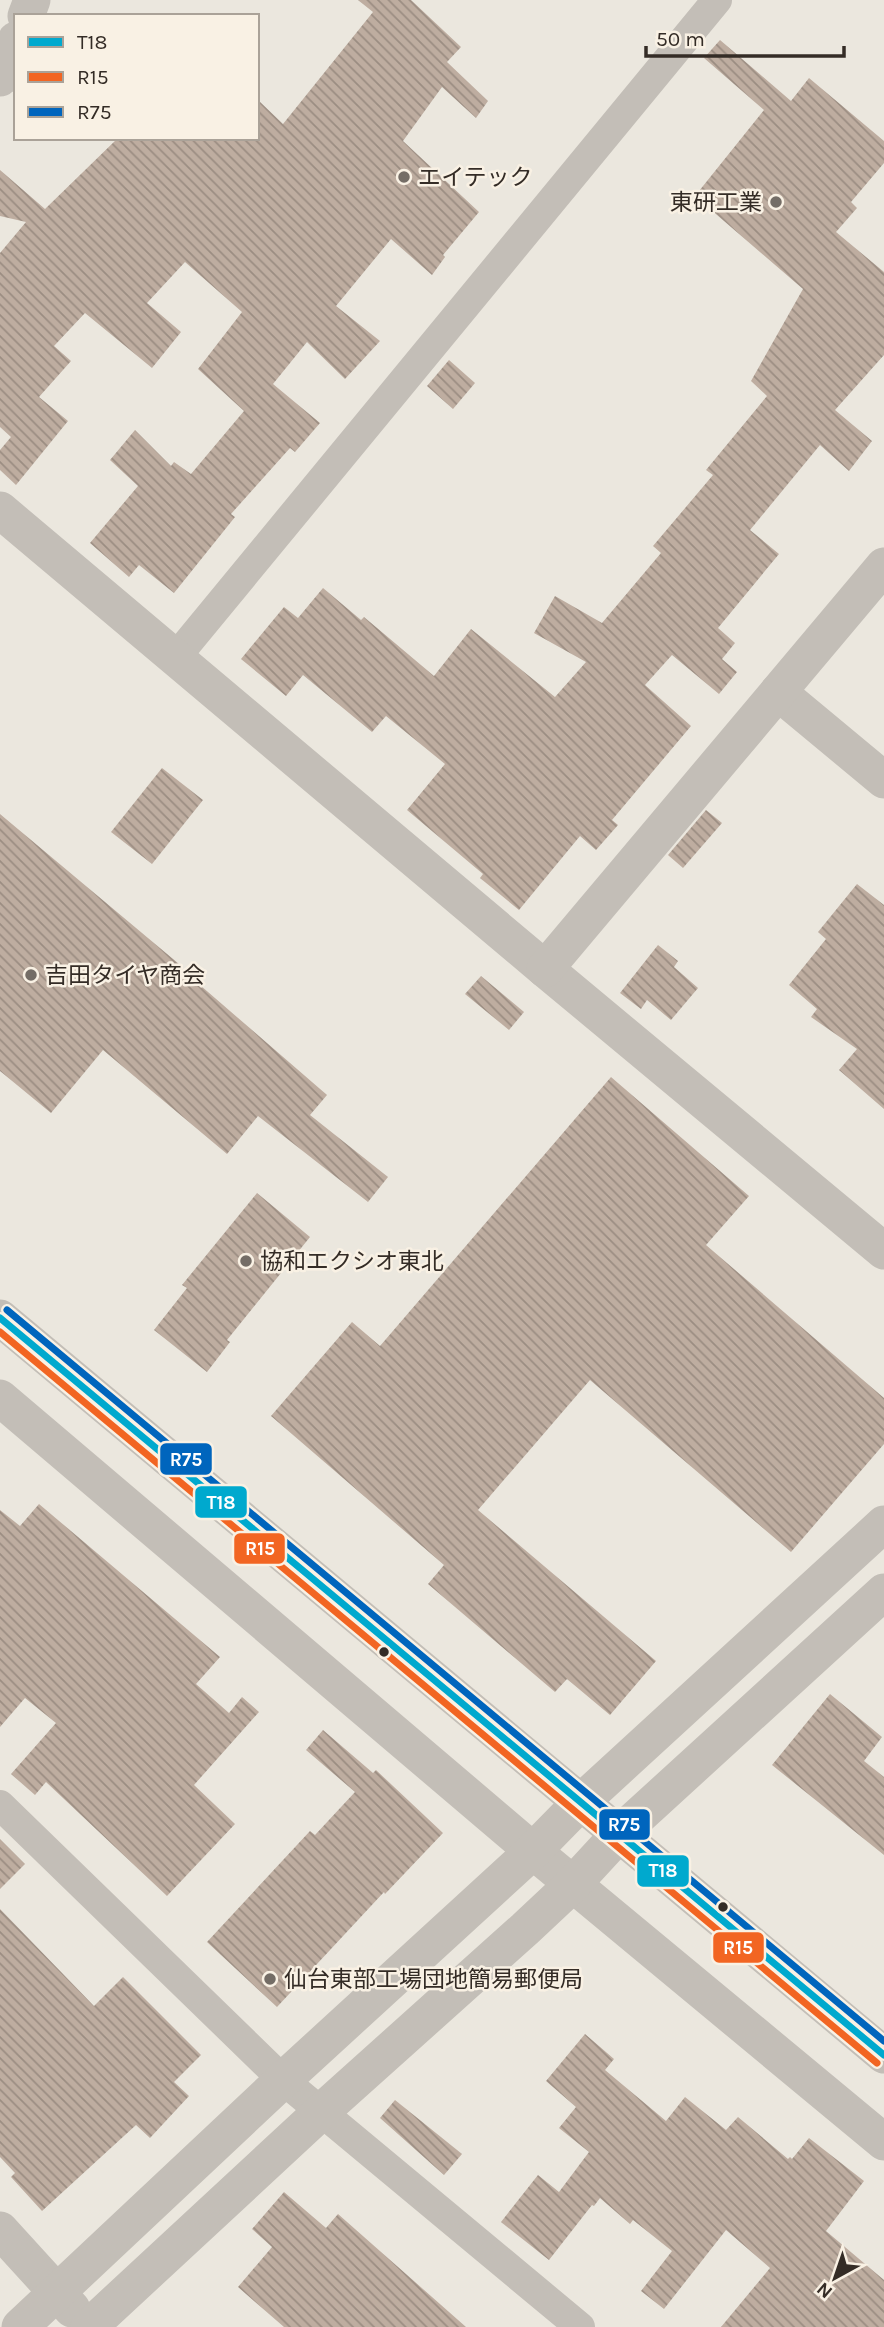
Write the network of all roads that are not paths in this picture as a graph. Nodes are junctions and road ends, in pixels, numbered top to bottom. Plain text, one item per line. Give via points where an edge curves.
1 (717, 0) edge
2 (14, 45) edge
3 (0, 78) edge
4 (0, 510) edge
5 (884, 566) edge
6 (176, 657) junction
7 (779, 692) junction
8 (884, 780) edge
9 (545, 969) junction
10 (884, 1251) edge
11 (0, 1318) edge
12 (0, 1398) edge
13 (884, 1524) edge
14 (884, 1592) edge
15 (581, 1802) junction
16 (0, 1805) edge
17 (620, 1833) junction
18 (533, 1851) junction
19 (573, 1884) junction
20 (884, 2055) edge
21 (282, 2080) junction
22 (322, 2111) junction
23 (884, 2142) edge
24 (0, 2230) edge
25 (56, 2293) junction
26 (20, 2327) edge
27 (90, 2327) edge
28 (580, 2327) edge

1 - 6 street
2 - 3 street
4 - 6 street
5 - 7 street
6 - 9 street
7 - 8 street
7 - 9 street
9 - 10 street
11 - 15 street
12 - 18 street
13 - 15 street
14 - 17 street
15 - 17 street
15 - 18 street
16 - 21 street
17 - 19 street
17 - 20 street
18 - 19 street
18 - 21 street
19 - 22 street
19 - 23 street
21 - 22 street
21 - 25 street
22 - 27 street
22 - 28 street
24 - 25 street
25 - 26 street
25 - 27 street

